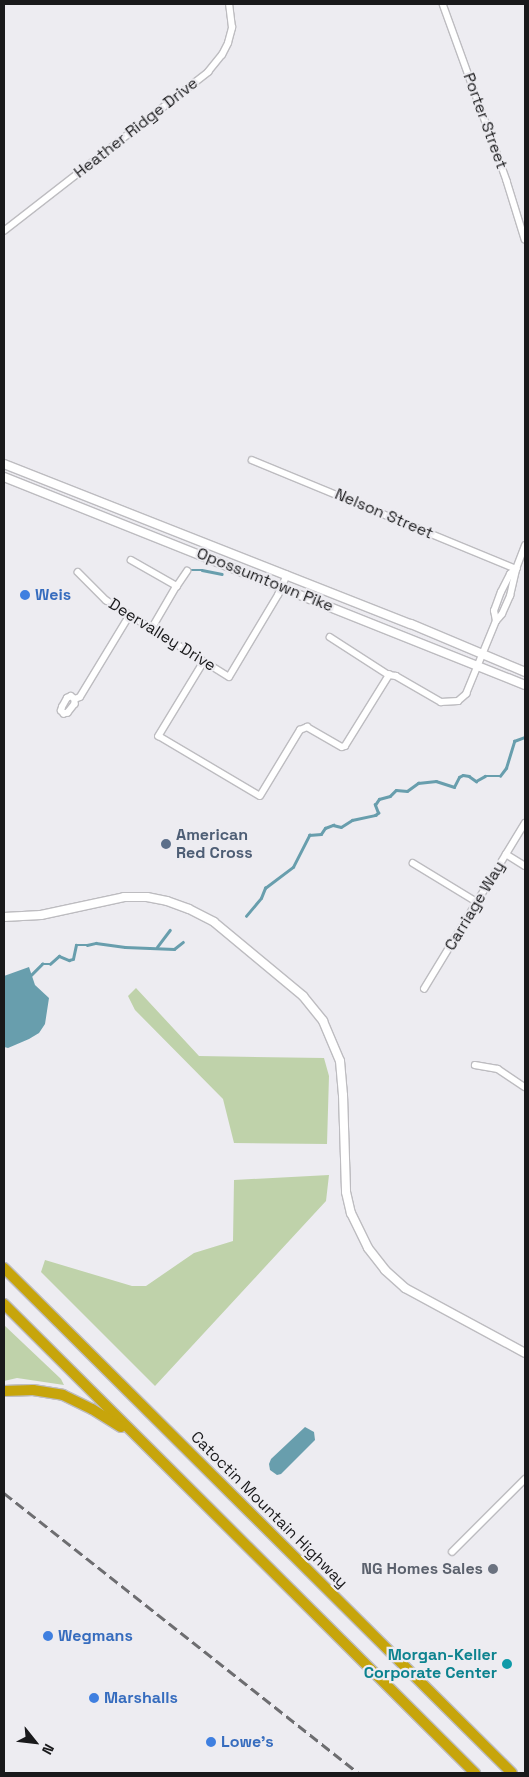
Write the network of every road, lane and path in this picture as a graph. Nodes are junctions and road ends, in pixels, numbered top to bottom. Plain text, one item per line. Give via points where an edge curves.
1 (230, 4) edge
2 (443, 4) edge
3 (4, 231) edge
4 (525, 239) edge
5 (252, 460) dead end
6 (4, 464) edge
7 (4, 477) edge
8 (525, 546) edge
9 (131, 560) dead end
10 (516, 569) junction
11 (186, 571) dead end
12 (78, 572) dead end
13 (286, 575) junction
14 (178, 586) junction
15 (282, 586) junction
16 (129, 616) junction
17 (496, 621) junction
18 (152, 629) junction
19 (330, 637) dead end
20 (484, 654) junction
21 (204, 662) junction
22 (479, 666) junction
23 (525, 672) edge
24 (388, 675) junction
25 (525, 685) edge
26 (75, 699) dead end
27 (525, 823) edge
28 (506, 854) junction
29 (412, 863) dead end
30 (525, 866) edge
31 (477, 902) junction
32 (4, 918) edge
33 (424, 990) dead end
34 (475, 1065) dead end
35 (525, 1087) edge
36 (4, 1268) edge
37 (4, 1304) edge
38 (525, 1353) edge
39 (4, 1390) edge
40 (138, 1438) junction
41 (525, 1479) edge
42 (452, 1552) dead end
43 (475, 1773) edge
44 (512, 1773) edge

1 - 3 street, Heather Ridge Drive via 232,28 228,43 208,72
2 - 4 street, Porter Street
5 - 10 street, Nelson Street
6 - 13 main road, Opossumtown Pike
7 - 15 main road, Opossumtown Pike
8 - 10 street
9 - 14 street
10 - 17 street via 510,596
10 - 17 street via 501,592 494,611
11 - 14 street
12 - 16 street, Deervalley Drive via 106,600
13 - 15 street, Deervalley Drive
13 - 20 main road, Opossumtown Pike
14 - 18 street
15 - 21 street, Deervalley Drive via 229,677
15 - 22 main road, Opossumtown Pike
16 - 18 street, Deervalley Drive
16 - 26 street via 80,697
17 - 20 street
18 - 21 street, Deervalley Drive
19 - 24 street
20 - 22 street
20 - 23 main road, Opossumtown Pike
21 - 24 street via 159,736 260,796 300,730 307,727 345,746
22 - 24 street via 466,694 458,701 449,702 433,698 396,676
22 - 25 main road, Opossumtown Pike
27 - 28 street, Carriage Way
28 - 30 street
28 - 31 street, Carriage Way
29 - 31 street
31 - 33 street, Carriage Way
32 - 38 main road via 41,915 119,898 147,897 167,901 214,922 297,991 323,1021 340,1061 346,1192 351,1213 368,1248 405,1288
34 - 35 street via 498,1069
36 - 44 highway, Catoctin Mountain Highway
37 - 40 highway
39 - 40 highway via 33,1390 63,1396 92,1409
40 - 43 highway
41 - 42 street

